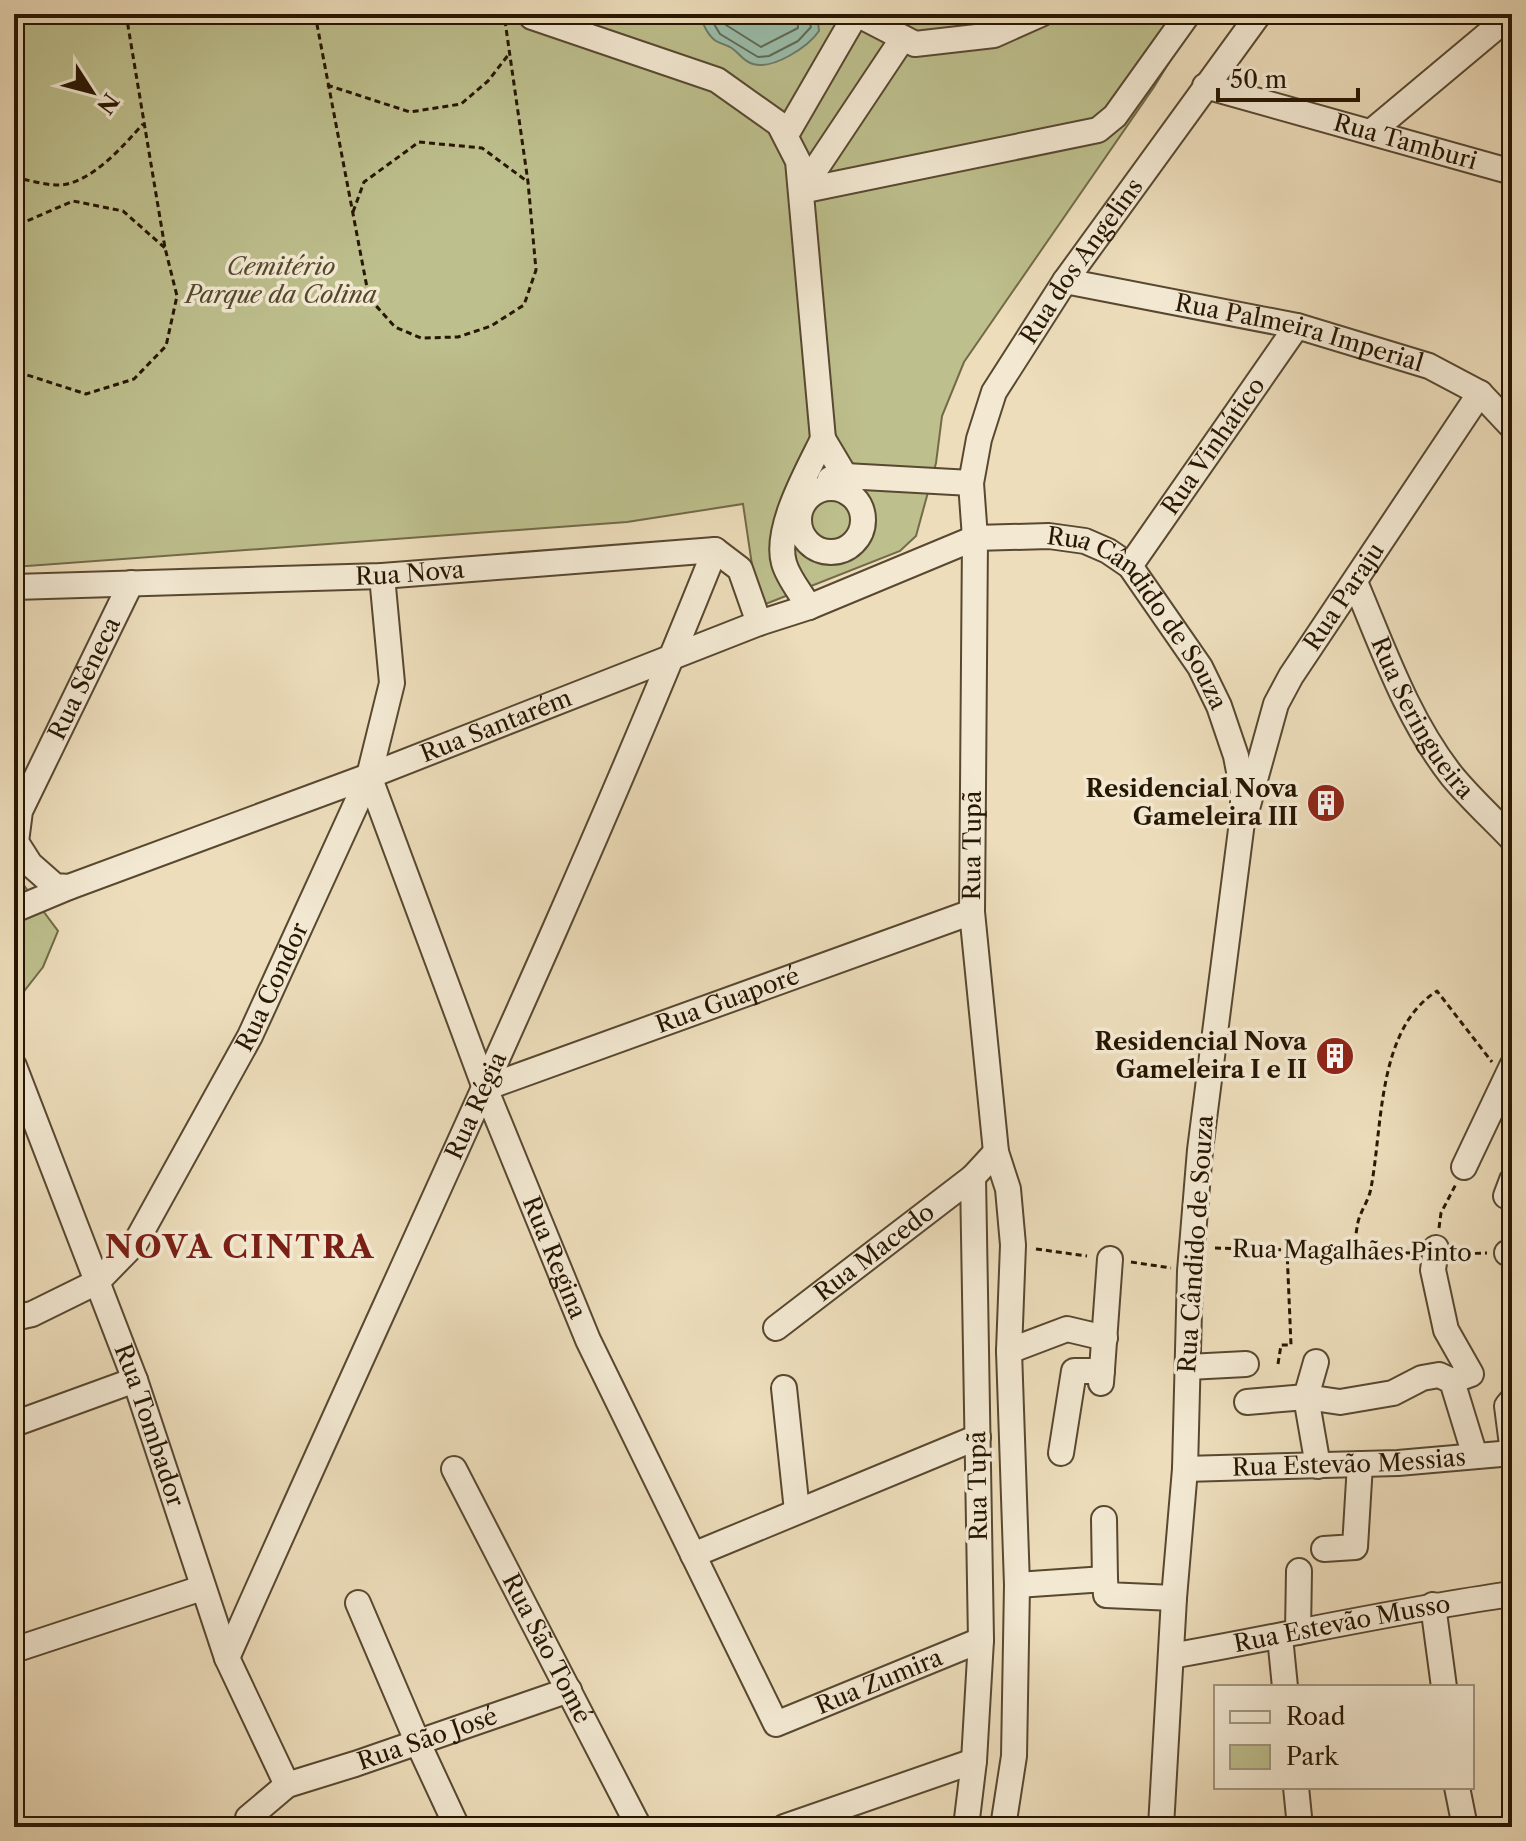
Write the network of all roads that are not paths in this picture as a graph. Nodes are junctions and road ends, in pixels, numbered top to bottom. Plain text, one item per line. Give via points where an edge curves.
1 (857, 14) edge
2 (1041, 14) edge
3 (1188, 14) edge
4 (1259, 14) edge
5 (1512, 14) edge
6 (532, 17) dead end
7 (903, 38) junction
8 (1205, 86) junction
9 (1371, 132) junction
10 (786, 135) junction
11 (1512, 172) edge
12 (801, 191) junction
13 (1065, 281) junction
14 (1297, 326) junction
15 (1480, 393) junction
16 (1512, 427) edge
17 (823, 439) junction
18 (971, 483) junction
19 (846, 485) junction
20 (802, 494) junction
21 (975, 538) junction
22 (715, 550) junction
23 (1130, 566) junction
24 (382, 576) junction
25 (1355, 582) junction
26 (131, 583) junction
27 (14, 587) edge
28 (809, 607) junction
29 (759, 623) junction
30 (672, 656) junction
31 (369, 776) junction
32 (1512, 808) edge
33 (1487, 812) junction
34 (1243, 814) junction
35 (1512, 839) edge
36 (69, 887) junction
37 (14, 910) edge
38 (972, 912) junction
39 (14, 1066) edge
40 (1509, 1074) edge
41 (485, 1088) junction
42 (996, 1152) junction
43 (1464, 1167) road end
44 (973, 1177) junction
45 (1435, 1251) road end
46 (1110, 1259) dead end
47 (97, 1282) junction
48 (14, 1318) edge
49 (776, 1328) dead end
50 (1105, 1338) junction
51 (1009, 1351) junction
52 (1316, 1362) dead end
53 (1246, 1364) dead end
54 (1188, 1367) junction
55 (135, 1380) junction
56 (1452, 1381) junction
57 (784, 1388) dead end
58 (1306, 1397) junction
59 (1512, 1400) edge
60 (1247, 1402) dead end
61 (14, 1424) edge
62 (978, 1437) junction
63 (1512, 1445) edge
64 (1061, 1453) dead end
65 (1512, 1453) edge
66 (1475, 1456) junction
67 (1360, 1464) junction
68 (1318, 1466) junction
69 (454, 1469) dead end
70 (1185, 1469) junction
71 (797, 1511) junction
72 (1104, 1519) dead end
73 (1324, 1549) dead end
74 (693, 1555) junction
75 (1299, 1571) dead end
76 (1105, 1579) junction
77 (1017, 1585) junction
78 (202, 1588) junction
79 (1512, 1594) edge
80 (1174, 1598) junction
81 (358, 1603) dead end
82 (1433, 1605) junction
83 (1289, 1635) junction
84 (981, 1640) junction
85 (14, 1650) edge
86 (1171, 1656) junction
87 (227, 1658) junction
88 (1285, 1685) edge
89 (1444, 1685) edge
90 (569, 1690) junction
91 (776, 1724) joint
92 (417, 1741) junction
93 (974, 1761) junction
94 (287, 1785) junction
95 (1296, 1789) edge
96 (1457, 1789) edge
97 (241, 1824) edge
98 (457, 1827) edge
99 (639, 1827) edge
100 (784, 1827) edge
101 (966, 1827) edge
102 (1003, 1827) edge
103 (1161, 1827) edge
104 (1300, 1827) edge
105 (1465, 1827) edge

1 - 7 street
1 - 10 street
2 - 7 street via 994,35 915,44
3 - 12 street via 1115,116 1098,130
4 - 8 street, Rua dos Angelins
5 - 9 street
6 - 10 street via 717,80
7 - 12 street
8 - 9 street, Rua Tamburi
8 - 13 street, Rua dos Angelins
9 - 11 street, Rua Tamburi
10 - 12 street via 798,161
12 - 17 street
13 - 14 street, Rua Palmeira Imperial
13 - 18 street, Rua dos Angelins via 994,392
14 - 15 street, Rua Palmeira Imperial via 1429,366
14 - 23 street, Rua Vinhático
15 - 16 street, Rua Palmeira Imperial
15 - 25 street, Rua Paraju
17 - 19 street
17 - 20 street
18 - 19 street
18 - 21 street, Rua dos Angelins
19 - 20 street
19 - 20 street via 861,510 861,531 837,551 816,549 802,533
20 - 28 street via 781,543 784,565
21 - 23 street, Rua Cândido de Souza via 1049,536 1085,541
21 - 28 street, Rua Santarém
21 - 38 street, Rua Tupã
22 - 24 street, Rua Nova
22 - 29 street via 740,569
22 - 30 street, Rua Régia
23 - 34 street, Rua Cândido de Souza via 1200,667 1219,706 1236,756
24 - 26 street, Rua Nova
24 - 31 street, Rua Condor via 392,683
25 - 33 street, Rua Seringueira via 1424,734 1452,777
25 - 34 street, Rua Paraju via 1276,704
26 - 27 street, Rua Nova
26 - 36 street, Rua Sêneca via 20,811 16,842 30,864 55,886
28 - 29 street, Rua Santarém
29 - 30 street, Rua Santarém
30 - 31 street, Rua Santarém
30 - 41 street, Rua Régia
31 - 36 street, Rua Santarém
31 - 41 street, Rua Regina
31 - 47 street, Rua Condor via 250,1036 136,1242
32 - 33 street
33 - 35 street, Rua Seringueira
34 - 54 street, Rua Cândido de Souza via 1200,1150
36 - 37 street, Rua Santarém
38 - 41 street, Rua Guaporé
38 - 42 street, Rua Tupã
39 - 47 street, Rua Tombador
40 - 43 street
41 - 74 street, Rua Regina via 588,1340
41 - 87 street, Rua Régia
42 - 44 street
42 - 51 street, Rua Tupã via 1008,1189 1013,1245
44 - 49 street, Rua Macedo
44 - 62 street, Rua Tupã
45 - 56 street via 1433,1270 1446,1330 1471,1374
46 - 50 street
47 - 48 street, Rua Condor
47 - 55 street, Rua Tombador
50 - 51 street via 1067,1329
50 - 64 street via 1101,1377 1074,1371
51 - 77 street, Rua Tupã
52 - 58 street
53 - 54 street
54 - 70 street, Rua Cândido de Souza
55 - 61 street
55 - 78 street, Rua Tombador
56 - 58 street via 1439,1375 1422,1378 1393,1393 1340,1402
56 - 66 street
57 - 71 street
58 - 60 street
58 - 68 street
59 - 63 street via 1507,1406
62 - 71 street
62 - 84 street, Rua Tupã
65 - 66 street, Rua Estevão Messias
66 - 67 street, Rua Estevão Messias
67 - 68 street, Rua Estevão Messias
67 - 73 street via 1355,1547
68 - 70 street, Rua Estevão Messias
69 - 90 street, Rua São Tomé
70 - 80 street, Rua Cândido de Souza
71 - 74 street
72 - 76 street
74 - 91 street, Rua Regina
75 - 83 street
76 - 77 street
76 - 80 street via 1106,1595
77 - 102 street, Rua Tupã via 1014,1756
78 - 85 street
78 - 87 street, Rua Tombador
79 - 82 street, Rua Estevão Musso
80 - 86 street, Rua Cândido de Souza
81 - 92 street
82 - 83 street, Rua Estevão Musso
82 - 89 street
83 - 86 street, Rua Estevão Musso
83 - 88 street
84 - 91 street, Rua Zumira
84 - 93 street, Rua Tupã
86 - 103 street, Rua Cândido de Souza
87 - 94 street, Rua Tombador
90 - 92 street, Rua São José
90 - 99 street, Rua São Tomé
92 - 94 street, Rua São José
92 - 98 street
93 - 100 street
93 - 101 street, Rua Tupã
94 - 97 street
95 - 104 street
96 - 105 street

